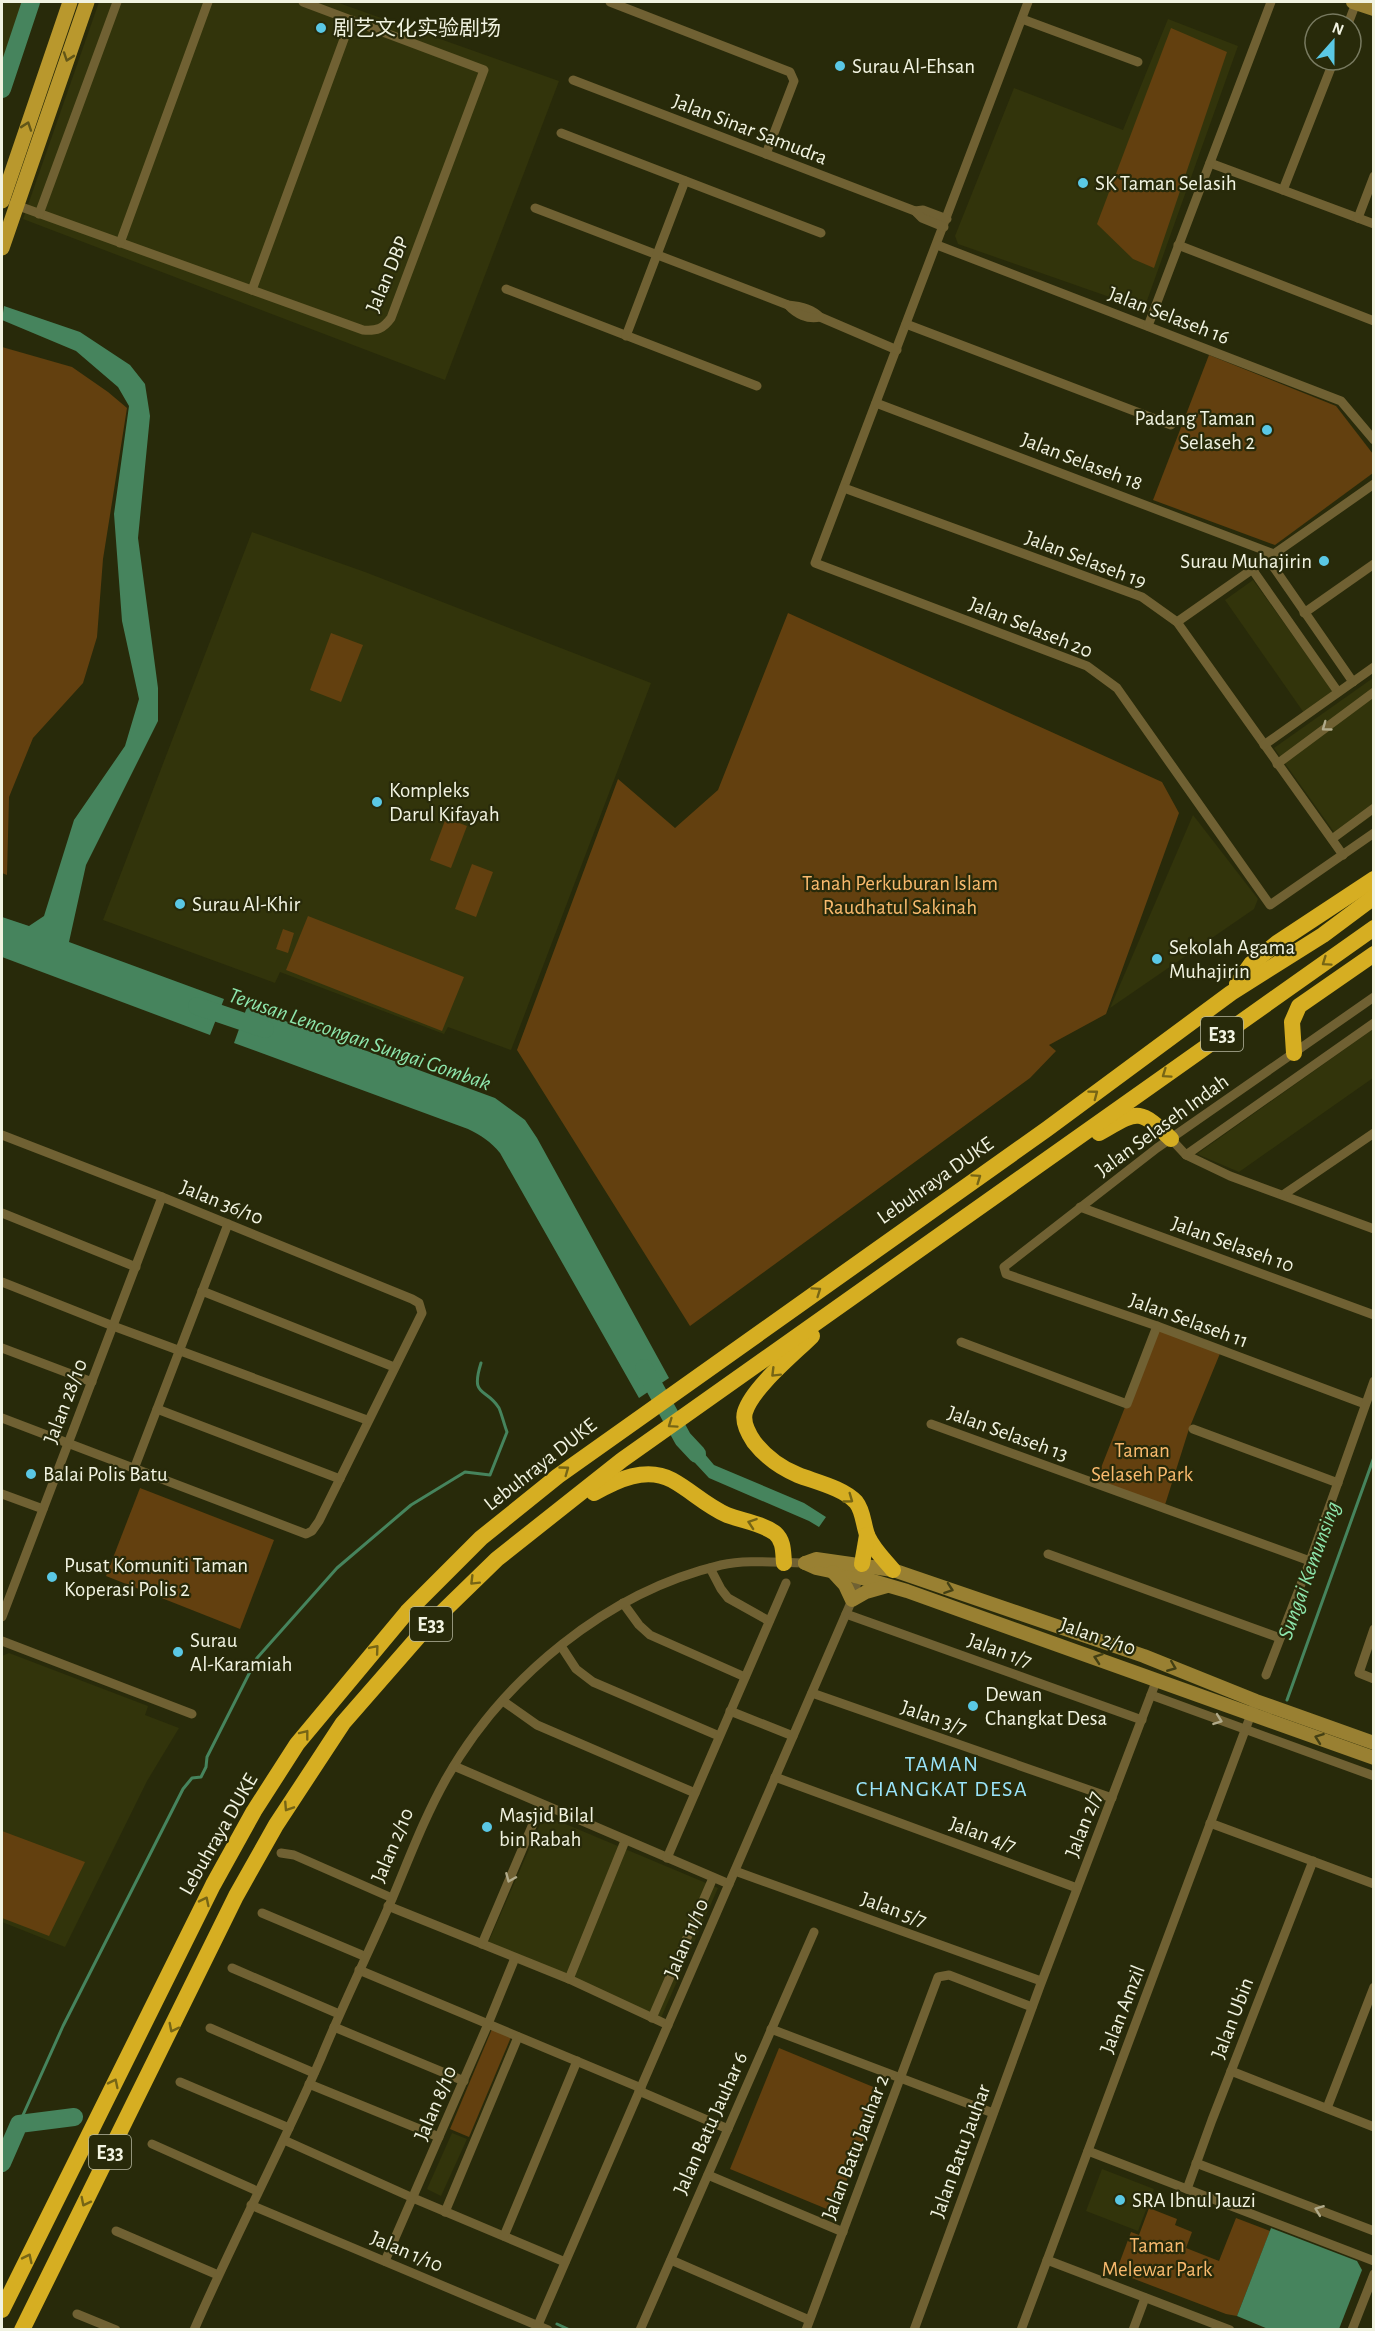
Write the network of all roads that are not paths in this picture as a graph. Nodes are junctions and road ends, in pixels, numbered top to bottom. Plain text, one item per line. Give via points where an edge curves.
1 (70, 2) edge
2 (87, 2) edge
3 (117, 2) edge
4 (208, 2) edge
5 (303, 2) edge
6 (609, 2) edge
7 (1028, 2) edge
8 (1271, 2) edge
9 (1354, 2) edge
10 (1374, 9) edge
11 (1022, 19) junction
12 (351, 20) junction
13 (1138, 62) dead end
14 (1329, 72) edge
15 (573, 80) dead end
16 (561, 133) dead end
17 (766, 154) junction
18 (1210, 163) junction
19 (7, 164) edge
20 (1374, 176) edge
21 (685, 181) junction
22 (1283, 190) junction
23 (7, 202) edge
24 (535, 208) dead end
25 (39, 214) junction
26 (1358, 218) junction
27 (945, 223) junction
28 (1374, 224) edge
29 (822, 233) dead end
30 (120, 243) junction
31 (937, 245) junction
32 (1178, 245) junction
33 (2, 248) edge
34 (657, 255) junction
35 (506, 289) dead end
36 (252, 291) junction
37 (1374, 321) edge
38 (906, 324) junction
39 (1148, 326) junction
40 (626, 336) junction
41 (897, 350) junction
42 (756, 386) dead end
43 (876, 403) junction
44 (1171, 425) dead end
45 (1374, 440) edge
46 (1374, 484) edge
47 (844, 488) junction
48 (1271, 556) junction
49 (1374, 564) edge
50 (1252, 569) junction
51 (1304, 613) junction
52 (1177, 622) junction
53 (1374, 667) edge
54 (1353, 682) junction
55 (1338, 692) junction
56 (1374, 692) edge
57 (1264, 745) junction
58 (1277, 764) junction
59 (1374, 808) edge
60 (1374, 833) edge
61 (1332, 839) junction
62 (1343, 855) junction
63 (1374, 879) edge
64 (1374, 897) edge
65 (1374, 928) edge
66 (1374, 954) edge
67 (1231, 993) junction
68 (1374, 996) edge
69 (1374, 1023) edge
70 (1294, 1053) junction
71 (1374, 1133) edge
72 (2, 1135) edge
73 (1171, 1139) junction
74 (1186, 1155) junction
75 (1032, 1170) junction
76 (1283, 1196) junction
77 (162, 1197) junction
78 (1080, 1207) junction
79 (2, 1214) edge
80 (228, 1224) junction
81 (1374, 1229) edge
82 (136, 1267) junction
83 (1004, 1267) joint
84 (2, 1282) edge
85 (202, 1292) junction
86 (846, 1302) junction
87 (1374, 1315) edge
88 (113, 1326) junction
89 (1157, 1326) junction
90 (961, 1342) dead end
91 (2, 1348) edge
92 (180, 1350) junction
93 (394, 1366) junction
94 (92, 1382) junction
95 (1374, 1382) edge
96 (1365, 1404) junction
97 (157, 1409) junction
98 (2, 1418) edge
99 (367, 1420) junction
100 (931, 1424) dead end
101 (1193, 1429) dead end
102 (68, 1443) junction
103 (134, 1469) junction
104 (340, 1479) junction
105 (1338, 1483) junction
106 (2, 1494) edge
107 (43, 1509) junction
108 (539, 1526) junction
109 (867, 1535) junction
110 (1048, 1554) dead end
111 (1310, 1561) junction
112 (784, 1563) junction
113 (806, 1563) junction
114 (710, 1568) junction
115 (861, 1570) junction
116 (833, 1572) junction
117 (891, 1578) junction
118 (786, 1583) dead end
119 (852, 1600) junction
120 (623, 1603) junction
121 (846, 1614) junction
122 (2, 1617) edge
123 (769, 1621) junction
124 (1374, 1629) edge
125 (1280, 1638) junction
126 (2, 1641) edge
127 (561, 1646) junction
128 (1266, 1675) dead end
129 (745, 1677) junction
130 (1374, 1678) edge
131 (1157, 1679) junction
132 (812, 1693) junction
133 (1151, 1695) junction
134 (503, 1701) junction
135 (1254, 1707) junction
136 (730, 1711) junction
137 (192, 1714) dead end
138 (1142, 1720) junction
139 (1246, 1730) junction
140 (720, 1736) junction
141 (793, 1736) junction
142 (1374, 1743) edge
143 (1374, 1758) edge
144 (454, 1766) junction
145 (1374, 1776) edge
146 (776, 1777) junction
147 (695, 1793) junction
148 (1112, 1798) junction
149 (541, 1805) junction
150 (1210, 1823) junction
151 (625, 1841) junction
152 (281, 1853) dead end
153 (667, 1858) junction
154 (1313, 1861) junction
155 (735, 1871) junction
156 (713, 1878) junction
157 (729, 1884) junction
158 (1374, 1884) edge
159 (1077, 1888) junction
160 (390, 1902) junction
161 (262, 1913) dead end
162 (814, 1932) dead end
163 (483, 1944) junction
164 (364, 1956) junction
165 (515, 1958) junction
166 (232, 1968) dead end
167 (359, 1970) junction
168 (569, 1979) junction
169 (1041, 1983) junction
170 (1374, 1987) edge
171 (1032, 2007) junction
172 (339, 2014) junction
173 (652, 2018) junction
174 (488, 2024) junction
175 (668, 2025) junction
176 (334, 2027) junction
177 (210, 2028) dead end
178 (771, 2029) junction
179 (518, 2037) junction
180 (577, 2061) junction
181 (1231, 2071) junction
182 (314, 2073) junction
183 (901, 2078) junction
184 (464, 2081) junction
185 (180, 2082) dead end
186 (309, 2084) junction
187 (640, 2090) junction
188 (1327, 2108) junction
189 (993, 2113) junction
190 (1374, 2127) edge
191 (289, 2128) junction
192 (728, 2128) junction
193 (440, 2137) junction
194 (284, 2140) junction
195 (152, 2144) dead end
196 (1088, 2151) junction
197 (1196, 2163) junction
198 (708, 2175) junction
199 (1187, 2189) junction
200 (257, 2191) junction
201 (413, 2198) junction
202 (251, 2205) junction
203 (445, 2212) junction
204 (116, 2231) dead end
205 (1374, 2231) edge
206 (843, 2232) junction
207 (504, 2236) junction
208 (670, 2260) junction
209 (1047, 2260) junction
210 (386, 2261) junction
211 (1374, 2261) edge
212 (565, 2262) junction
213 (1374, 2274) edge
214 (218, 2275) junction
215 (1145, 2298) junction
216 (2, 2310) edge
217 (77, 2314) dead end
218 (809, 2320) junction
219 (538, 2325) junction
220 (22, 2330) edge
221 (116, 2330) edge
222 (194, 2330) edge
223 (548, 2330) edge
224 (640, 2330) edge
225 (806, 2330) edge
226 (914, 2330) edge
227 (1021, 2330) edge
228 (1133, 2330) edge
229 (1230, 2330) edge
230 (1353, 2330) edge

19 -> 1 main road
2 -> 23 main road
3 - 25 street
4 - 30 street
5 - 12 street, Jalan DBP
6 - 17 street via 790,72 794,81
7 - 11 street
8 - 18 street
9 - 10 street
11 - 13 street
11 - 27 street
12 - 36 street
12 - 36 street, Jalan DBP via 484,70 385,327 363,330
14 - 22 street
15 - 17 street, Jalan Sinar Samudra
16 - 21 street
17 - 27 street, Jalan Sinar Samudra via 915,211 923,210
18 - 22 street
18 - 32 street
19 - 23 main road
20 - 26 street
21 - 29 street
21 - 34 street
22 - 26 street
23 - 25 street, Jalan DBP
23 - 33 main road
24 - 34 street
25 - 30 street, Jalan DBP
26 - 28 street
27 - 31 street
30 - 36 street, Jalan DBP
31 - 38 street
31 - 39 street, Jalan Selaseh 16
32 - 37 street
32 - 39 street
34 - 40 street
34 - 41 street
35 - 40 street
38 - 41 street
38 - 44 street
39 - 45 street, Jalan Selaseh 16 via 1341,401
40 - 42 street
41 - 43 street
43 - 47 street
43 - 48 street, Jalan Selaseh 18
46 - 48 street
47 - 52 street, Jalan Selaseh 19 via 1142,597
47 - 62 street, Jalan Selaseh 20 via 815,563 1087,666 1118,688 1270,905
48 - 50 street
48 - 51 street
49 - 51 street
50 - 52 street
50 - 55 street
51 - 54 street
52 - 57 street, Jalan Selaseh 19
53 - 54 street
54 - 55 street
55 - 57 street
56 -> 58 street
57 - 58 street, Jalan Selaseh 19
58 - 61 street, Jalan Selaseh 19
59 - 61 street
60 - 62 street
61 - 62 street, Jalan Selaseh 19
63 - 67 highway via 1260,956
64 - 67 highway, Lebuhraya DUKE / E33 via 1323,935
65 -> 75 highway, E33
66 - 70 highway via 1299,1006 1292,1022
216 -> 67 highway, Lebuhraya DUKE / E33 via 213,1885 254,1811 297,1744 407,1612 481,1538 558,1476 1047,1129
68 - 70 street, Jalan Selaseh Indah
69 - 74 street, Jalan Selaseh Indah
70 - 73 street, Jalan Selaseh Indah
71 - 76 street
72 - 77 street, Jalan 36/10
73 - 74 street
73 - 75 highway via 1151,1119 1128,1116
73 - 78 street, Jalan Selaseh Indah
74 - 76 street
75 - 86 highway, E33
76 - 81 street
77 - 80 street, Jalan 36/10
77 - 82 street, Jalan 28/10
78 - 83 street, Jalan Selaseh Indah
78 - 87 street, Jalan Selaseh 10
79 - 82 street
80 - 85 street
80 - 93 street, Jalan 36/10 via 419,1303 422,1313
82 - 88 street, Jalan 28/10
83 - 89 street, Jalan Selaseh 11 via 1006,1274
84 - 88 street
85 - 92 street
85 - 93 street
86 -> 108 highway, E33 via 647,1442
86 -> 109 highway via 756,1392 744,1419 750,1436 774,1461 855,1502
88 - 92 street
88 - 94 street, Jalan 28/10
89 - 90 street via 1128,1404
89 - 96 street, Jalan Selaseh 11
91 - 94 street
92 - 97 street
92 - 99 street
93 - 99 street
94 - 102 street, Jalan 28/10
95 - 96 street
96 - 105 street
97 - 103 street
97 - 104 street
98 - 102 street
99 - 104 street
100 - 111 street, Jalan Selaseh 13
101 - 105 street
102 - 103 street
102 - 107 street, Jalan 28/10
103 - 104 street via 306,1534 319,1521
105 - 111 street
106 - 107 street
107 - 122 street, Jalan 28/10
112 -> 108 highway via 780,1538 770,1529 701,1502 671,1479 646,1474 617,1480
108 -> 220 highway, E33 via 497,1559 426,1628 343,1723 317,1761 236,1896
109 - 115 highway
109 - 117 highway
110 - 125 street
111 - 125 street
112 - 113 street, Jalan 2/10
112 - 114 street, Jalan 2/10
113 - 115 street, Jalan 2/10 via 816,1558
113 - 116 street, Jalan 2/10
114 - 120 street, Jalan 2/10 via 662,1584
114 - 123 street via 729,1598
115 - 116 street, Jalan 2/10
115 - 117 street, Jalan 2/10
115 - 119 street, Jalan 11/10
116 - 119 street
117 - 119 street
131 -> 117 street, Jalan 2/10
117 -> 135 street, Jalan 2/10 via 1144,1656
118 - 123 street
119 - 121 street, Jalan 11/10
120 - 127 street, Jalan 2/10
120 - 129 street via 650,1635
121 - 132 street, Jalan 11/10
121 - 138 street, Jalan 1/7
123 - 129 street
124 - 130 street via 1359,1673
125 - 128 street
126 - 137 street
127 - 134 street, Jalan 2/10
127 - 140 street via 576,1669 593,1682
129 - 136 street
131 - 133 street, Jalan 2/7
131 - 135 street, Jalan 2/10
132 - 141 street, Jalan 11/10
132 - 148 street, Jalan 3/7
133 - 138 street, Jalan 2/7
133 -> 139 street
134 - 144 street, Jalan 2/10
134 - 147 street via 537,1725
135 - 139 street, Jalan Amzil
135 - 142 street, Jalan 2/10
143 -> 135 street, Jalan 2/10
136 - 140 street
136 - 141 street
138 - 148 street, Jalan 2/7
139 - 145 street
139 - 150 street, Jalan Amzil
140 - 147 street
141 - 146 street, Jalan 11/10
144 - 149 street
144 - 160 street, Jalan 2/10 via 423,1822
146 - 155 street, Jalan 11/10
146 - 159 street, Jalan 4/7
147 - 153 street
148 - 159 street, Jalan 2/7
149 - 151 street
149 -> 163 street
150 - 154 street
150 - 196 street, Jalan Amzil
151 - 153 street
151 - 168 street
152 - 160 street via 294,1855
153 - 156 street
154 - 158 street
154 - 181 street, Jalan Ubin
155 - 157 street, Jalan 11/10
155 - 169 street, Jalan 5/7
156 - 157 street
156 - 173 street
157 - 175 street, Jalan 11/10
159 - 169 street, Jalan 2/7
160 - 163 street
160 - 164 street, Jalan 2/10
161 - 164 street
162 - 178 street, Jalan Batu Jauhar 6
163 - 165 street
164 - 167 street, Jalan 2/10
165 - 168 street
165 - 174 street, Jalan 8/10
166 - 172 street
167 - 172 street, Jalan 2/10
167 - 174 street
168 - 173 street
169 - 171 street, Jalan Batu Jauhar
170 - 188 street
171 - 183 street, Jalan Batu Jauhar 2 via 949,1975 938,1977
171 - 189 street, Jalan Batu Jauhar
172 - 176 street, Jalan 2/10
173 - 175 street
174 - 179 street
174 - 184 street, Jalan 8/10
175 - 187 street, Jalan 11/10
176 - 182 street, Jalan 2/10
176 - 184 street
177 - 182 street
178 - 183 street
178 - 192 street, Jalan Batu Jauhar 6
179 - 180 street
179 - 203 street
180 - 187 street
180 - 207 street
181 - 188 street
181 - 197 street, Jalan Ubin
182 - 186 street, Jalan 2/10
183 - 189 street
183 - 206 street, Jalan Batu Jauhar 2
184 - 193 street, Jalan 8/10
185 - 191 street
186 - 191 street, Jalan 2/10
186 - 193 street
187 - 192 street
187 - 212 street, Jalan 11/10
188 - 190 street
189 - 226 street, Jalan Batu Jauhar
191 - 194 street, Jalan 2/10
192 - 198 street, Jalan Batu Jauhar 6
193 - 201 street, Jalan 8/10
194 - 200 street, Jalan 2/10
194 - 201 street
195 - 200 street
196 - 199 street
196 - 209 street, Jalan Amzil
197 - 199 street, Jalan Ubin
205 -> 197 street
198 - 206 street
198 - 208 street, Jalan Batu Jauhar 6
199 - 211 street
200 - 202 street, Jalan 2/10
201 - 203 street
201 - 210 street, Jalan 8/10
202 - 210 street, Jalan 1/10
202 - 214 street, Jalan 2/10
203 - 207 street
204 - 214 street
206 - 218 street, Jalan Batu Jauhar 2
207 - 212 street
208 - 218 street
208 - 224 street, Jalan Batu Jauhar 6
209 - 215 street
209 - 227 street, Jalan Amzil
210 - 219 street, Jalan 1/10
212 - 219 street, Jalan 11/10
213 - 230 street
214 - 222 street, Jalan 2/10
215 - 228 street
215 - 229 street
217 - 221 street
218 - 225 street, Jalan Batu Jauhar 2
219 - 223 street, Jalan 1/10

